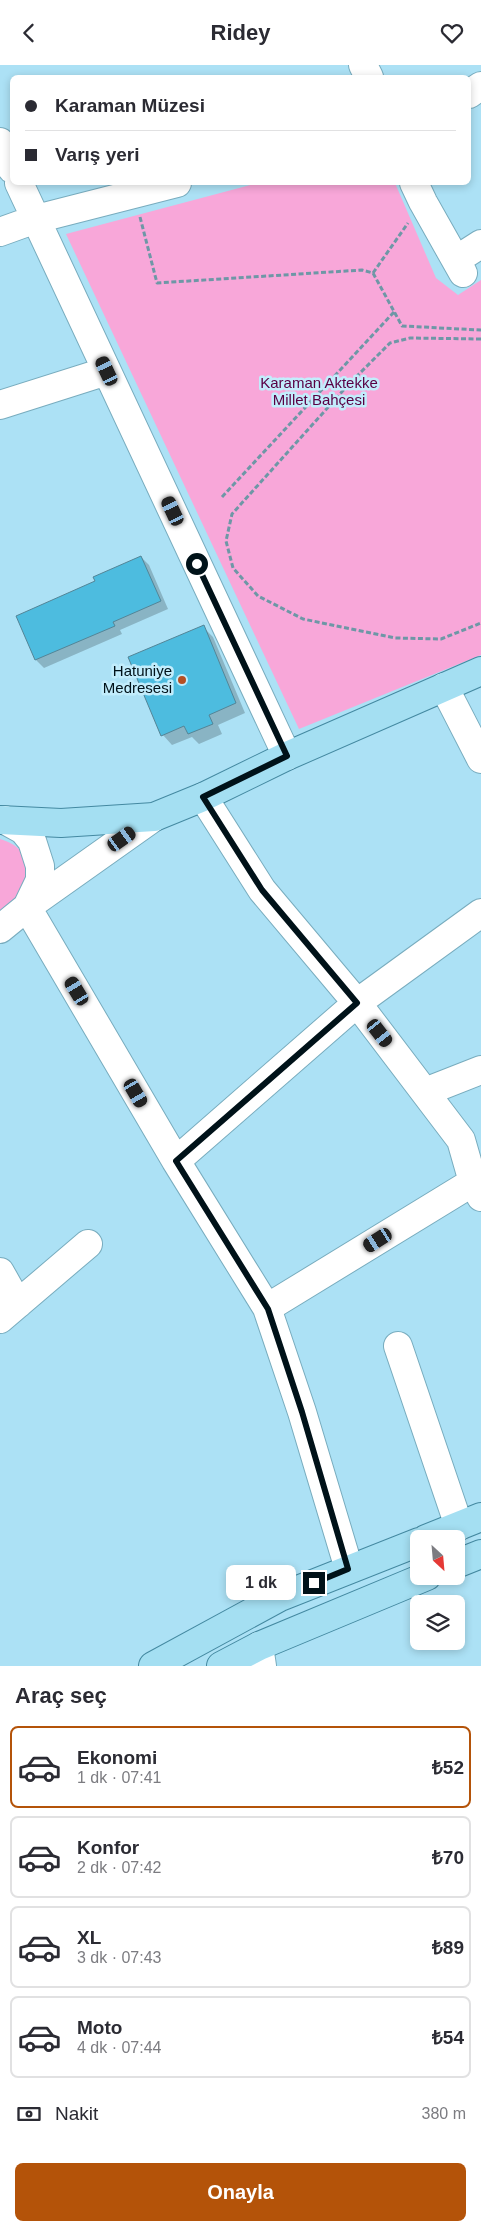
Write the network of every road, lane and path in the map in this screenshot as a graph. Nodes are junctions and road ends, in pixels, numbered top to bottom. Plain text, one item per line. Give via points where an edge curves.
1 (0, 142) edge
2 (10, 164) edge
3 (20, 185) edge
4 (169, 185) edge
5 (418, 192) edge
6 (134, 194) junction
7 (36, 219) junction
8 (0, 232) edge
9 (481, 244) edge
10 (373, 273) junction
11 (394, 311) junction
12 (481, 329) edge
13 (481, 339) edge
14 (107, 371) junction
15 (0, 405) edge
16 (222, 497) dead end
17 (481, 623) edge
18 (481, 671) edge
19 (444, 687) junction
20 (287, 756) junction
21 (481, 759) edge
22 (203, 797) junction
23 (154, 817) junction
24 (2, 820) edge
25 (27, 907) junction
26 (481, 913) edge
27 (0, 929) edge
28 (357, 1003) junction
29 (481, 1070) edge
30 (425, 1092) junction
31 (176, 1161) junction
32 (479, 1192) edge
33 (88, 1244) dead end
34 (0, 1272) edge
35 (268, 1309) junction
36 (9, 1311) edge
37 (398, 1346) dead end
38 (470, 1522) edge
39 (449, 1530) edge
40 (410, 1545) edge
41 (481, 1554) edge
42 (465, 1560) edge
43 (348, 1569) junction
44 (410, 1584) edge
45 (260, 1656) edge
46 (153, 1666) edge
47 (221, 1666) edge

1 - 2 street
3 - 7 street
4 - 6 street
5 - 9 street via 460,267
5 - 10 path
6 - 7 street
6 - 10 path via 157,283 362,269
7 - 8 street
7 - 14 street
10 - 11 path
11 - 12 path via 402,326
11 - 16 path
13 - 17 path via 410,338 390,343 232,514 226,541 233,568 258,596 303,619 395,638 441,639
14 - 15 street
14 - 20 street
18 - 19 main road
19 - 20 main road
19 - 21 street
20 - 22 main road
22 - 23 main road
22 - 28 street via 262,890
23 - 24 main road via 62,823
23 - 25 street
24 - 25 street via 23,830 32,841 40,867 40,880
25 - 27 street
25 - 31 street
26 - 28 street
28 - 30 street
28 - 31 street
29 - 30 street
30 - 32 street via 461,1140
31 - 35 street
32 - 35 street
33 - 36 street
34 - 36 street
35 - 43 street
37 - 38 street
38 - 39 main road
40 - 43 main road
41 - 42 main road
43 - 46 main road via 280,1597
44 - 45 main road
45 - 47 main road

